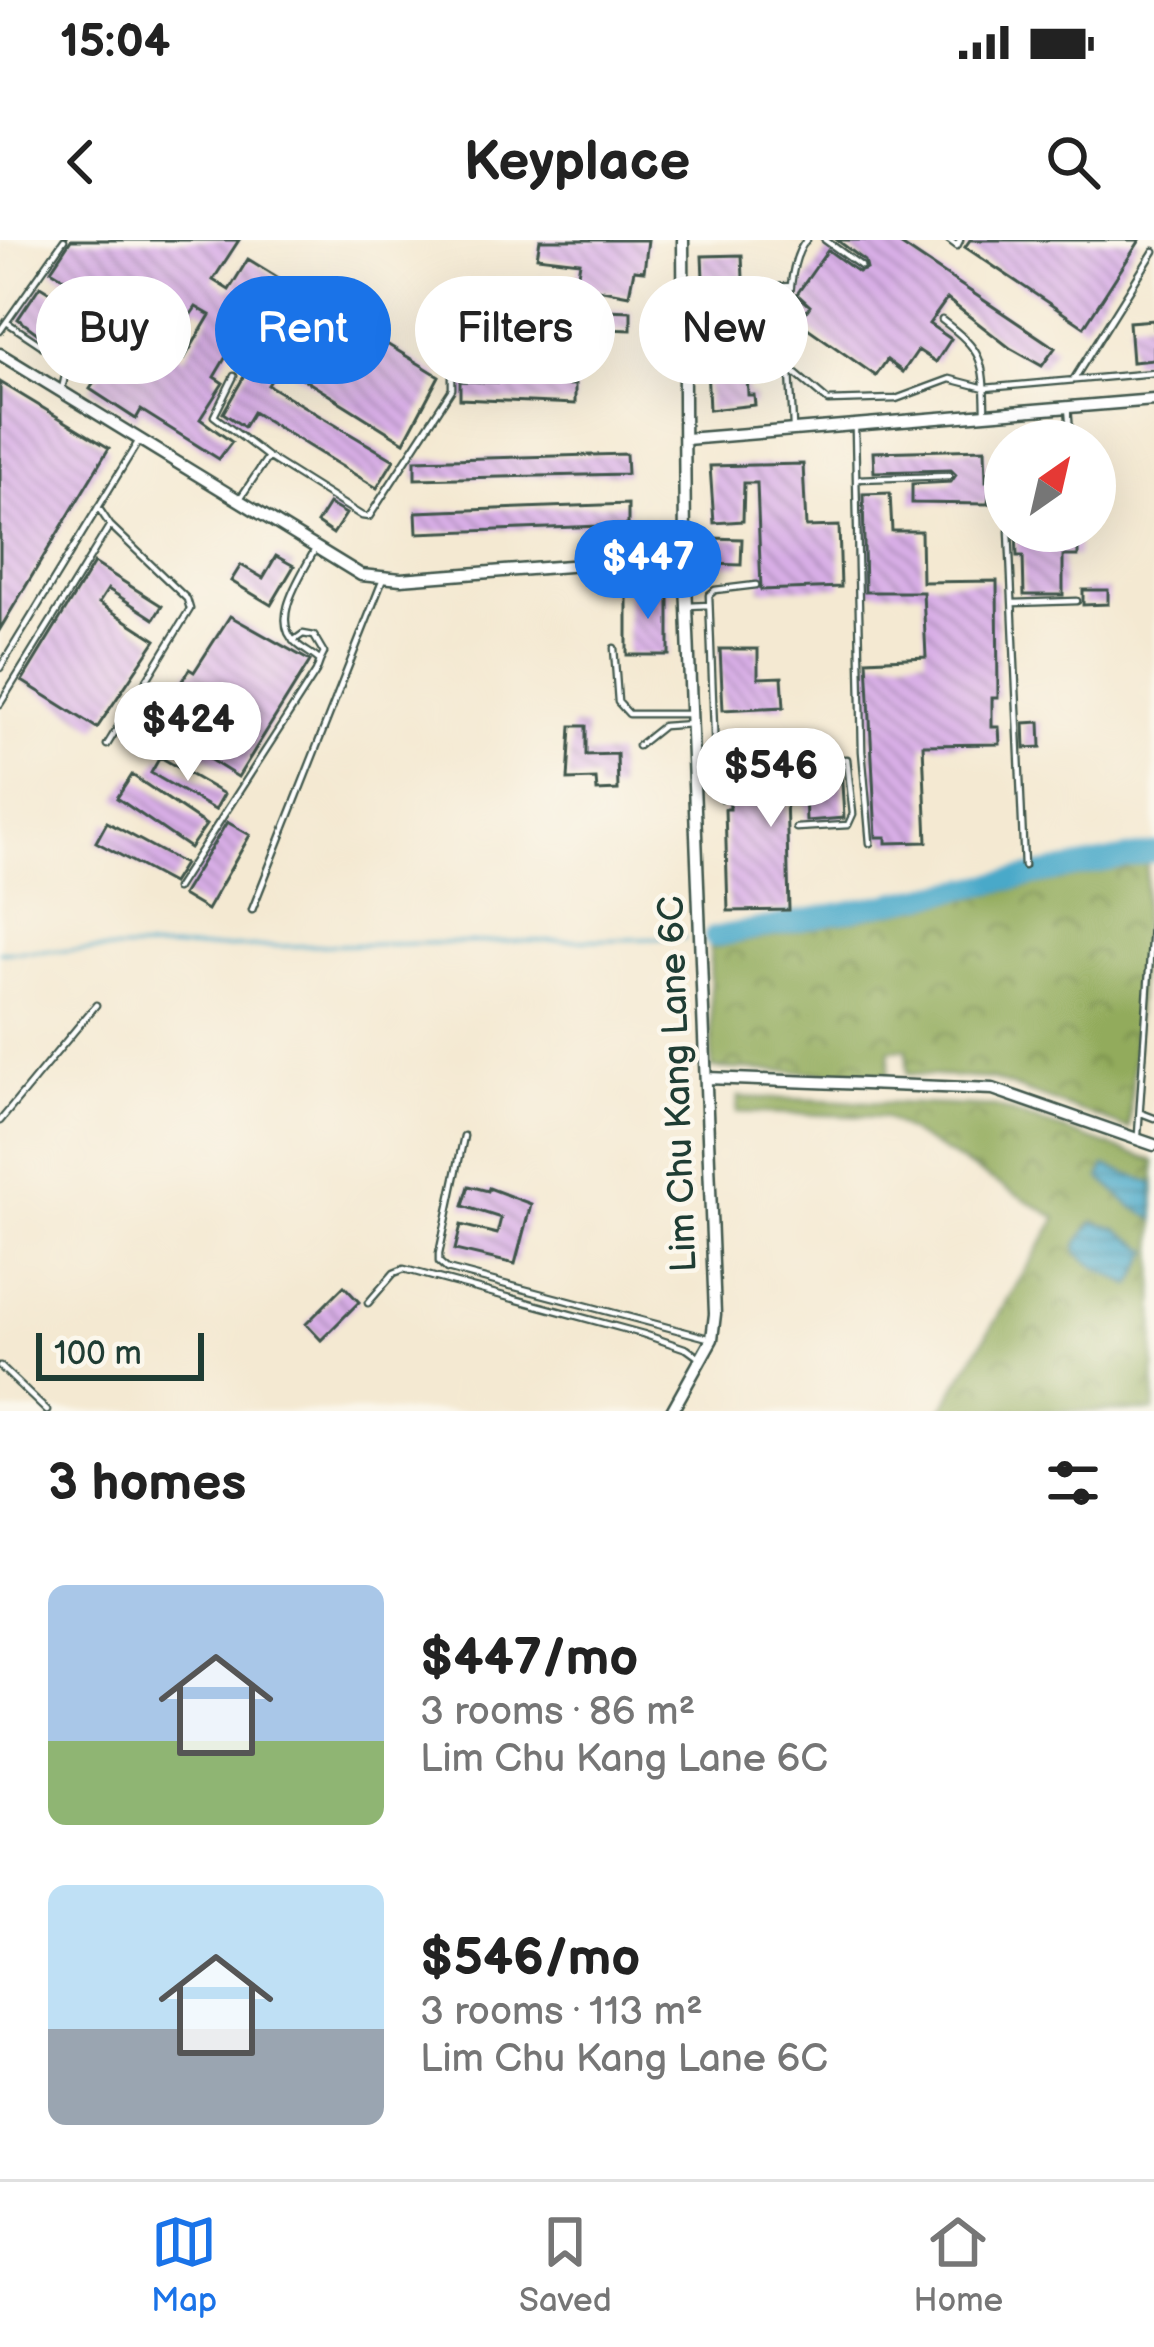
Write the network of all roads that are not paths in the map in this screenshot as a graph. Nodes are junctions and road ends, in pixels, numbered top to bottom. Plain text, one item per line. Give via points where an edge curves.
1 (64, 240) edge
2 (682, 240) edge
3 (807, 240) edge
4 (825, 240) edge
5 (949, 240) edge
6 (960, 240) edge
7 (798, 243) edge
8 (1154, 251) edge
9 (861, 266) dead end
10 (792, 276) edge
11 (942, 320) dead end
12 (8, 323) junction
13 (0, 331) edge
14 (0, 354) edge
15 (1154, 373) edge
16 (1074, 379) junction
17 (808, 382) edge
18 (230, 384) edge
19 (452, 384) edge
20 (792, 384) edge
21 (985, 388) junction
22 (60, 392) junction
23 (1154, 400) edge
24 (1069, 406) junction
25 (985, 413) junction
26 (1070, 420) edge
27 (855, 423) junction
28 (794, 428) junction
29 (686, 439) junction
30 (139, 441) junction
31 (268, 457) junction
32 (949, 476) dead end
33 (857, 479) junction
34 (238, 502) junction
35 (98, 507) junction
36 (110, 525) junction
37 (315, 549) junction
38 (1010, 552) edge
39 (685, 557) junction
40 (383, 578) junction
41 (756, 585) dead end
42 (1077, 602) dead end
43 (1012, 603) junction
44 (709, 605) junction
45 (688, 606) junction
46 (293, 641) junction
47 (614, 648) dead end
48 (320, 661) junction
49 (0, 668) edge
50 (0, 704) edge
51 (692, 719) junction
52 (106, 745) dead end
53 (638, 746) dead end
54 (721, 765) junction
55 (722, 798) dead end
56 (796, 828) dead end
57 (870, 843) dead end
58 (1024, 866) dead end
59 (176, 889) dead end
60 (1154, 896) edge
61 (252, 910) dead end
62 (96, 1006) dead end
63 (708, 1078) junction
64 (1141, 1113) junction
65 (1154, 1118) edge
66 (0, 1121) edge
67 (464, 1136) dead end
68 (1138, 1139) junction
69 (1154, 1145) edge
70 (368, 1303) dead end
71 (712, 1339) junction
72 (702, 1360) junction
73 (0, 1366) edge
74 (47, 1411) edge
75 (672, 1411) edge

1 - 12 lane
2 - 29 street, Lim Chu Kang Lane 6C
3 - 7 lane
4 - 9 lane
5 - 6 lane
7 - 10 lane
8 - 16 lane
11 - 21 lane via 973,344
12 - 13 lane
12 - 22 lane via 67,368
14 - 22 street
15 - 16 lane
16 - 21 lane
17 - 21 lane via 828,400 896,399 950,379
18 - 31 lane via 214,416
19 - 31 lane via 370,517
20 - 28 lane
21 - 25 lane
22 - 30 street
23 - 24 street
24 - 25 street
24 - 26 lane
25 - 27 street
27 - 28 street
27 - 33 lane
28 - 29 street
29 - 39 street, Lim Chu Kang Lane 6C
30 - 34 street
30 - 35 lane
31 - 34 lane
32 - 33 lane
33 - 57 lane
34 - 37 street
35 - 36 lane
35 - 49 lane
36 - 50 lane
36 - 52 lane via 190,609
37 - 40 street
37 - 46 lane via 288,608
38 - 43 lane
39 - 40 street
39 - 45 street, Lim Chu Kang Lane 6C
40 - 61 lane
41 - 44 lane via 711,592
42 - 43 lane
43 - 58 lane
44 - 45 lane
44 - 54 lane
45 - 51 street, Lim Chu Kang Lane 6C
46 - 48 lane
46 - 48 lane via 314,636
47 - 51 lane via 618,702 629,714
48 - 59 lane
51 - 53 lane via 662,726
51 - 63 street, Lim Chu Kang Lane 6C
54 - 55 lane
54 - 56 lane via 847,759 848,825
60 - 64 lane
62 - 66 lane
63 - 68 street via 994,1090
63 - 71 street, Lim Chu Kang Lane 6C
64 - 65 lane
64 - 68 lane
67 - 71 lane via 439,1254 447,1269
68 - 69 street
70 - 72 lane via 404,1269 643,1334
71 - 72 street, Lim Chu Kang Lane 6C
72 - 75 street, Lim Chu Kang Lane 6C
73 - 74 lane

